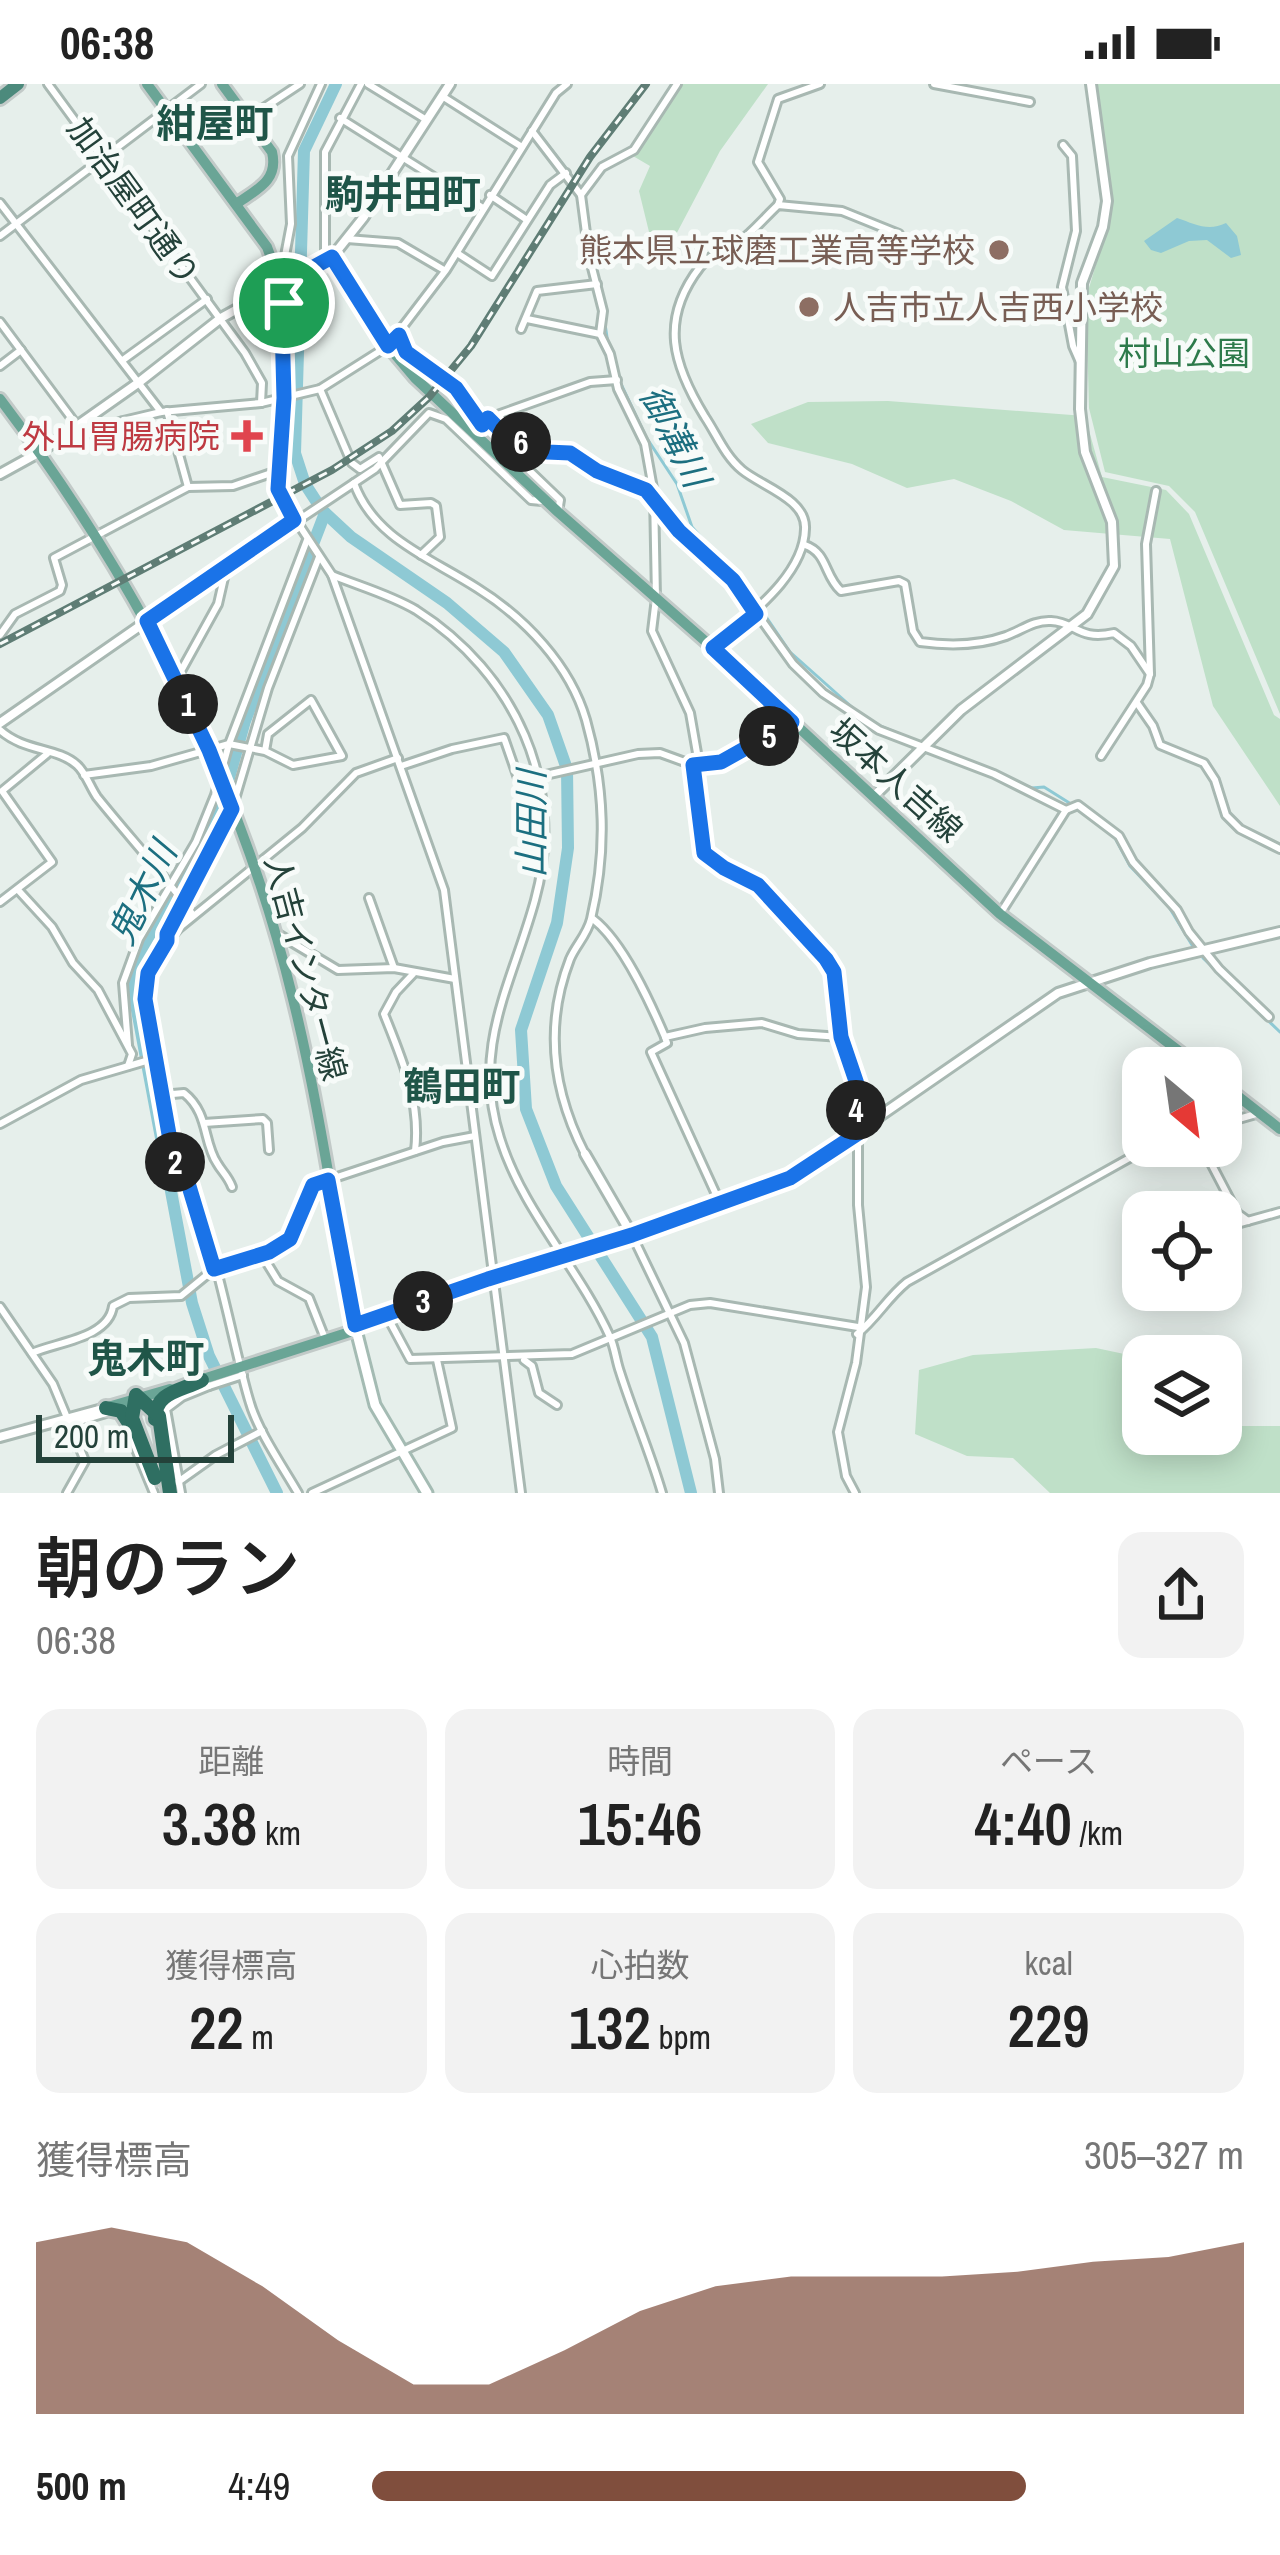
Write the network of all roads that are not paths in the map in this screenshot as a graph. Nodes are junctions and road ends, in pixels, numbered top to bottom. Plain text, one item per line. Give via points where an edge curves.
1 (19, 84) edge
2 (48, 84) edge
3 (147, 84) edge
4 (201, 84) edge
5 (222, 84) edge
6 (300, 84) edge
7 (321, 84) edge
8 (364, 84) edge
9 (450, 84) edge
10 (676, 84) edge
11 (820, 84) edge
12 (934, 84) edge
13 (1091, 84) edge
14 (562, 85) edge
15 (442, 96) junction
16 (0, 98) edge
17 (1030, 102) dead end
18 (166, 110) junction
19 (247, 118) junction
20 (340, 118) junction
21 (425, 119) junction
22 (532, 130) junction
23 (1064, 145) dead end
24 (521, 147) junction
25 (101, 156) junction
26 (400, 158) junction
27 (566, 173) junction
28 (490, 195) junction
29 (581, 195) junction
30 (0, 203) edge
31 (236, 205) junction
32 (778, 205) junction
33 (482, 208) junction
34 (527, 220) junction
35 (16, 224) junction
36 (899, 234) dead end
37 (0, 236) edge
38 (347, 239) junction
39 (457, 253) junction
40 (329, 258) junction
41 (276, 264) junction
42 (446, 271) junction
43 (284, 283) junction
44 (597, 284) junction
45 (207, 299) junction
46 (220, 318) junction
47 (526, 319) junction
48 (0, 322) edge
49 (521, 329) dead end
50 (600, 334) junction
51 (399, 335) junction
52 (388, 346) junction
53 (22, 349) junction
54 (122, 361) junction
55 (1082, 365) junction
56 (0, 366) edge
57 (617, 380) junction
58 (138, 382) junction
59 (320, 389) junction
60 (284, 398) junction
61 (0, 399) edge
62 (261, 403) junction
63 (164, 412) junction
64 (485, 421) junction
65 (78, 424) junction
66 (40, 452) junction
67 (384, 461) junction
68 (280, 470) junction
69 (0, 474) edge
70 (351, 485) junction
71 (188, 487) junction
72 (1156, 491) dead end
73 (654, 499) junction
74 (544, 500) junction
75 (558, 512) junction
76 (297, 519) junction
77 (93, 535) junction
78 (308, 540) junction
79 (805, 545) junction
80 (422, 555) junction
81 (319, 557) junction
82 (226, 567) junction
83 (332, 575) junction
84 (656, 598) junction
85 (756, 614) junction
86 (147, 621) junction
87 (1070, 629) junction
88 (0, 635) edge
89 (713, 648) junction
90 (1150, 674) junction
91 (176, 680) junction
92 (1136, 702) junction
93 (792, 722) junction
94 (0, 726) edge
95 (229, 744) junction
96 (250, 745) junction
97 (922, 749) junction
98 (209, 750) junction
99 (265, 751) junction
100 (47, 754) junction
101 (1100, 756) dead end
102 (400, 762) junction
103 (597, 764) junction
104 (693, 765) junction
105 (84, 775) junction
106 (538, 775) junction
107 (220, 779) junction
108 (1, 792) edge
109 (874, 796) junction
110 (232, 809) junction
111 (1066, 810) junction
112 (1280, 849) edge
113 (254, 868) junction
114 (173, 887) junction
115 (19, 891) junction
116 (369, 898) dead end
117 (0, 902) edge
118 (184, 903) junction
119 (1000, 914) junction
120 (193, 915) junction
121 (592, 918) junction
122 (273, 930) junction
123 (1280, 932) edge
124 (167, 941) junction
125 (1204, 951) junction
126 (394, 968) junction
127 (413, 974) junction
128 (455, 979) junction
129 (1089, 981) junction
130 (1269, 1016) dead end
131 (665, 1037) junction
132 (841, 1037) junction
133 (128, 1045) junction
134 (1175, 1047) edge
135 (156, 1058) junction
136 (128, 1066) junction
137 (161, 1095) junction
138 (1242, 1100) edge
139 (1259, 1113) junction
140 (1242, 1118) edge
141 (204, 1123) junction
142 (0, 1124) edge
143 (1280, 1129) edge
144 (857, 1134) junction
145 (475, 1136) junction
146 (269, 1150) dead end
147 (415, 1151) junction
148 (585, 1154) joint
149 (1122, 1162) edge
150 (1213, 1167) edge
151 (328, 1180) junction
152 (232, 1187) dead end
153 (719, 1201) junction
154 (1280, 1212) edge
155 (1248, 1221) junction
156 (1242, 1223) edge
157 (629, 1236) junction
158 (262, 1255) junction
159 (564, 1258) junction
160 (214, 1269) junction
161 (494, 1279) junction
162 (0, 1307) edge
163 (668, 1315) junction
164 (388, 1318) junction
165 (355, 1328) junction
166 (858, 1331) junction
167 (324, 1336) junction
168 (613, 1339) junction
169 (32, 1353) junction
170 (504, 1358) junction
171 (521, 1358) junction
172 (436, 1360) junction
173 (241, 1368) junction
174 (206, 1378) junction
175 (137, 1397) junction
176 (557, 1405) dead end
177 (106, 1408) junction
178 (155, 1411) junction
179 (132, 1418) junction
180 (66, 1419) junction
181 (263, 1430) junction
182 (0, 1437) edge
183 (399, 1450) junction
184 (167, 1489) edge
185 (67, 1493) edge
186 (298, 1493) edge
187 (312, 1493) edge
188 (427, 1493) edge
189 (521, 1493) edge
190 (662, 1493) edge
191 (719, 1493) edge
192 (855, 1493) edge

1 - 16 highway
2 - 25 street, 加治屋町通り
3 - 18 main road
4 - 18 street
5 - 19 main road
6 - 19 street
7 - 41 street via 288,156 290,224 284,261
8 - 20 street
8 - 21 street
9 - 15 street
10 - 29 street via 634,150 602,167
11 - 32 street via 778,99 774,108 758,162
12 - 17 street
13 - 55 street via 1107,201 1082,283
14 - 22 street
15 - 21 street
15 - 24 street
18 - 25 street
18 - 31 main road
19 - 31 main road via 275,165 267,182
20 - 26 street
20 - 40 street via 325,152
21 - 26 street
22 - 24 street
22 - 27 street
23 - 55 street via 1072,156 1076,231 1062,286
24 - 28 street
25 - 35 street
25 - 45 street, 加治屋町通り
26 - 33 street
26 - 38 street
27 - 29 street
27 - 34 street
28 - 33 street
28 - 34 street
29 - 44 street
30 - 35 street
31 - 41 main road
32 - 36 street via 842,212
32 - 79 street via 698,269 677,303 673,335 692,400 738,467 802,513
33 - 39 street
34 - 39 street via 493,276
35 - 37 street
35 - 54 street
38 - 40 street
38 - 42 street via 398,243
39 - 42 street
40 - 43 main road
40 - 52 main road, 坂本人吉線
41 - 43 main road
42 - 51 street
43 - 46 street
43 - 60 street
44 - 47 street via 537,291
44 - 50 street
45 - 46 street, 加治屋町通り
45 - 54 street
46 - 58 street
46 - 62 street, 加治屋町通り via 259,375
47 - 49 street
47 - 50 street
48 - 53 street
50 - 57 street
51 - 52 street
51 - 64 street via 406,352
52 - 59 street
52 - 74 main road, 坂本人吉線
53 - 56 street
53 - 65 street
54 - 58 street
55 - 87 street via 1085,452 1112,522 1114,566
57 - 64 street via 567,389
57 - 73 street via 644,444
58 - 63 street
58 - 65 street
59 - 60 street
59 - 67 street via 358,469
60 - 62 street
60 - 68 street
61 - 66 main road, 人吉インター線
62 - 63 street
63 - 65 street via 84,436
63 - 71 street
64 - 73 street via 547,452 570,453
64 - 75 street via 560,500
65 - 66 street
66 - 69 street
66 - 77 main road, 人吉インター線
67 - 70 street
67 - 74 street via 437,413 531,500
67 - 80 street via 400,505 436,506 440,537
68 - 71 street via 233,486
68 - 76 street via 278,494
70 - 76 street
70 - 80 street via 375,520
71 - 77 street
72 - 90 street via 1146,544
73 - 84 street
73 - 85 street
74 - 75 main road, 坂本人吉線
75 - 84 main road, 坂本人吉線
76 - 78 street
76 - 82 street
77 - 86 main road, 人吉インター線
77 - 88 street via 55,558 60,591 15,614
78 - 81 street
78 - 95 street
79 - 85 street
79 - 87 street via 841,590 905,584 920,642 988,640 1047,620
80 - 103 street via 505,609 552,655 585,714
81 - 83 street
81 - 96 street
82 - 86 street
82 - 91 street via 218,604
83 - 102 street
83 - 106 street via 418,612 489,672 522,724
84 - 89 main road, 坂本人吉線
84 - 104 street via 653,639 690,713
85 - 89 street
85 - 97 street via 823,693
86 - 91 main road, 人吉インター線
86 - 94 street
87 - 90 street via 1114,633
87 - 97 street
89 - 93 main road, 坂本人吉線
90 - 92 street
91 - 98 main road, 人吉インター線
92 - 101 street
92 - 112 street via 1160,746 1204,763 1226,815
93 - 104 street via 721,762
93 - 109 main road, 坂本人吉線
94 - 100 street via 14,742
95 - 96 street
95 - 98 street
95 - 107 street
96 - 99 street
96 - 110 street
97 - 109 street
97 - 111 street
98 - 105 street
98 - 107 main road, 人吉インター線
99 - 99 street via 268,734 311,700 342,756 293,766
100 - 105 street via 72,761
100 - 108 street
102 - 106 street via 504,738 519,781
102 - 113 street via 356,773
102 - 128 street via 444,890
103 - 104 street via 660,753
103 - 106 street
103 - 121 street via 604,842
104 - 132 street via 704,853 758,885 826,959
105 - 114 street
106 - 159 street via 547,824 542,872 495,1017 490,1071 500,1138
107 - 110 main road, 人吉インター線
107 - 114 street
108 - 115 street via 52,862
109 - 119 main road, 坂本人吉線
110 - 113 main road, 人吉インター線
110 - 118 street
111 - 119 street
111 - 125 street via 1078,805 1119,836
113 - 120 street
113 - 122 main road, 人吉インター線
114 - 118 street
114 - 133 street via 139,939 123,983
115 - 117 street
115 - 133 street via 98,990
116 - 126 street
118 - 120 street
118 - 124 street
119 - 129 main road, 坂本人吉線
120 - 124 street
121 - 131 street
121 - 148 street via 565,974 554,1034 563,1110
122 - 126 street via 338,970
122 - 151 main road, 人吉インター線
123 - 125 street
124 - 135 street via 144,988
125 - 129 street
125 - 130 street
126 - 127 street
127 - 128 street
127 - 147 street via 384,1015 410,1077
128 - 145 street
129 - 134 main road, 坂本人吉線
129 - 144 street via 1029,1011
131 - 132 street via 762,1024
131 - 153 street via 651,1052
132 - 144 street via 858,1087
133 - 136 street
135 - 136 street
135 - 137 street
136 - 142 street via 81,1080
137 - 141 street via 184,1093
137 - 160 street via 175,1162
138 - 139 main road
139 - 140 street
139 - 143 main road
141 - 146 street via 263,1119
141 - 152 street
144 - 153 street via 790,1178
144 - 166 street via 866,1287
145 - 147 street
145 - 161 street
147 - 151 street
148 - 157 street
149 - 166 street via 907,1282
150 - 155 street
151 - 158 street via 313,1185 290,1239
151 - 165 main road, 人吉インター線
153 - 157 street
154 - 155 street
155 - 156 street
157 - 159 street
157 - 163 street
158 - 160 street
158 - 167 street via 278,1281 309,1298
159 - 161 street
159 - 168 street
160 - 169 street via 181,1296 119,1301 98,1329
160 - 173 street
161 - 164 street
161 - 165 street
161 - 170 street
162 - 169 street
163 - 166 street via 710,1304
163 - 168 street
163 - 191 street via 684,1343
164 - 165 street
164 - 172 street via 410,1359
165 - 167 main road
165 - 173 main road
165 - 183 main road via 375,1405
166 - 192 street via 838,1432
167 - 173 main road
168 - 171 street via 572,1354
168 - 190 street
169 - 180 street
170 - 171 street
170 - 172 street
170 - 189 street
171 - 176 street via 532,1366 539,1393
172 - 183 street via 452,1427
173 - 174 main road
173 - 181 street
174 - 175 main road
174 - 178 highway via 165,1395
174 - 184 street via 166,1409
175 - 177 main road
175 - 178 highway
175 - 179 highway
175 - 180 street
177 - 180 street
177 - 184 highway via 125,1415
178 - 179 highway
178 - 184 highway
179 - 184 highway
180 - 182 street
180 - 184 street via 118,1414
180 - 185 street via 85,1461
181 - 184 street
181 - 186 street
183 - 187 street
183 - 188 main road

